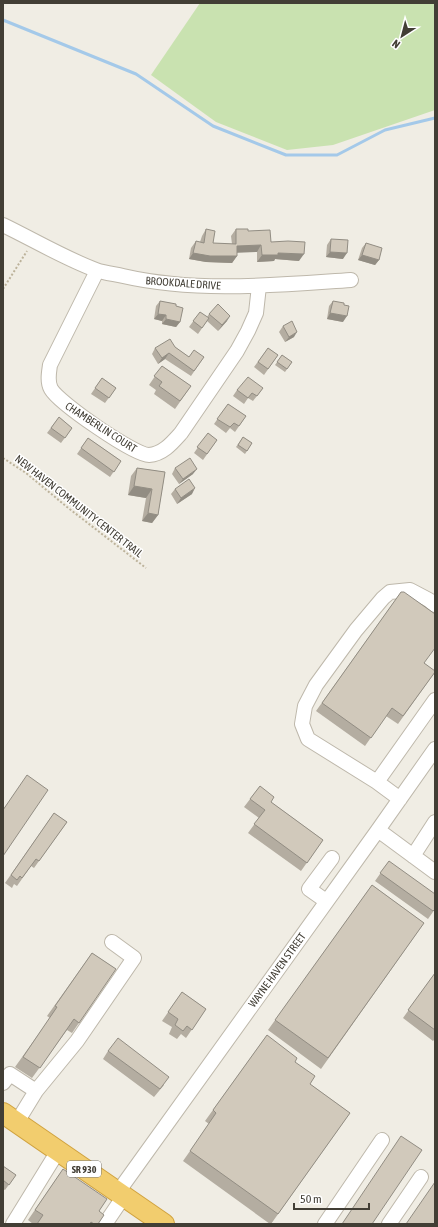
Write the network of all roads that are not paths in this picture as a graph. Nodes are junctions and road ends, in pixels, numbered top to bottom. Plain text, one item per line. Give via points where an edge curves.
1 (3, 224) edge
2 (97, 271) junction
3 (351, 280) dead end
4 (259, 286) junction
5 (435, 605) edge
6 (435, 700) edge
7 (435, 749) edge
8 (429, 769) edge
9 (376, 782) junction
10 (400, 799) junction
11 (435, 822) edge
12 (378, 830) junction
13 (412, 856) junction
14 (332, 858) dead end
15 (435, 872) edge
16 (326, 901) junction
17 (112, 942) dead end
18 (3, 1083) edge
19 (36, 1091) junction
20 (10, 1118) edge
21 (382, 1140) dead end
22 (58, 1151) junction
23 (421, 1177) dead end
24 (121, 1194) junction
25 (15, 1223) edge
26 (105, 1224) edge
27 (164, 1224) edge
28 (325, 1224) edge
29 (389, 1224) edge

1 - 2 street, BROOKDALE DRIVE via 58,254
2 - 4 street, BROOKDALE DRIVE via 174,284
2 - 4 street, CHAMBERLIN COURT via 50,365 50,388 70,408 135,450 148,455 162,452 176,439 237,351 256,313
3 - 4 street, BROOKDALE DRIVE
5 - 9 street via 410,590 390,592 356,630 316,685 305,706 302,724 308,739
6 - 9 street
7 - 8 street, WAYNE HAVEN STREET
8 - 10 street, WAYNE HAVEN STREET
9 - 10 street
10 - 12 street, WAYNE HAVEN STREET
11 - 13 street
12 - 13 street
12 - 16 street, WAYNE HAVEN STREET
13 - 15 street
14 - 16 street via 309,889
16 - 24 street, WAYNE HAVEN STREET
17 - 19 street via 134,958 77,1041
18 - 19 street via 10,1074
19 - 20 street
20 - 22 highway, SR 930
21 - 28 street
22 - 24 highway, SR 930
22 - 25 street
23 - 29 street
24 - 26 street, WAYNE HAVEN STREET
24 - 27 highway, SR 930

